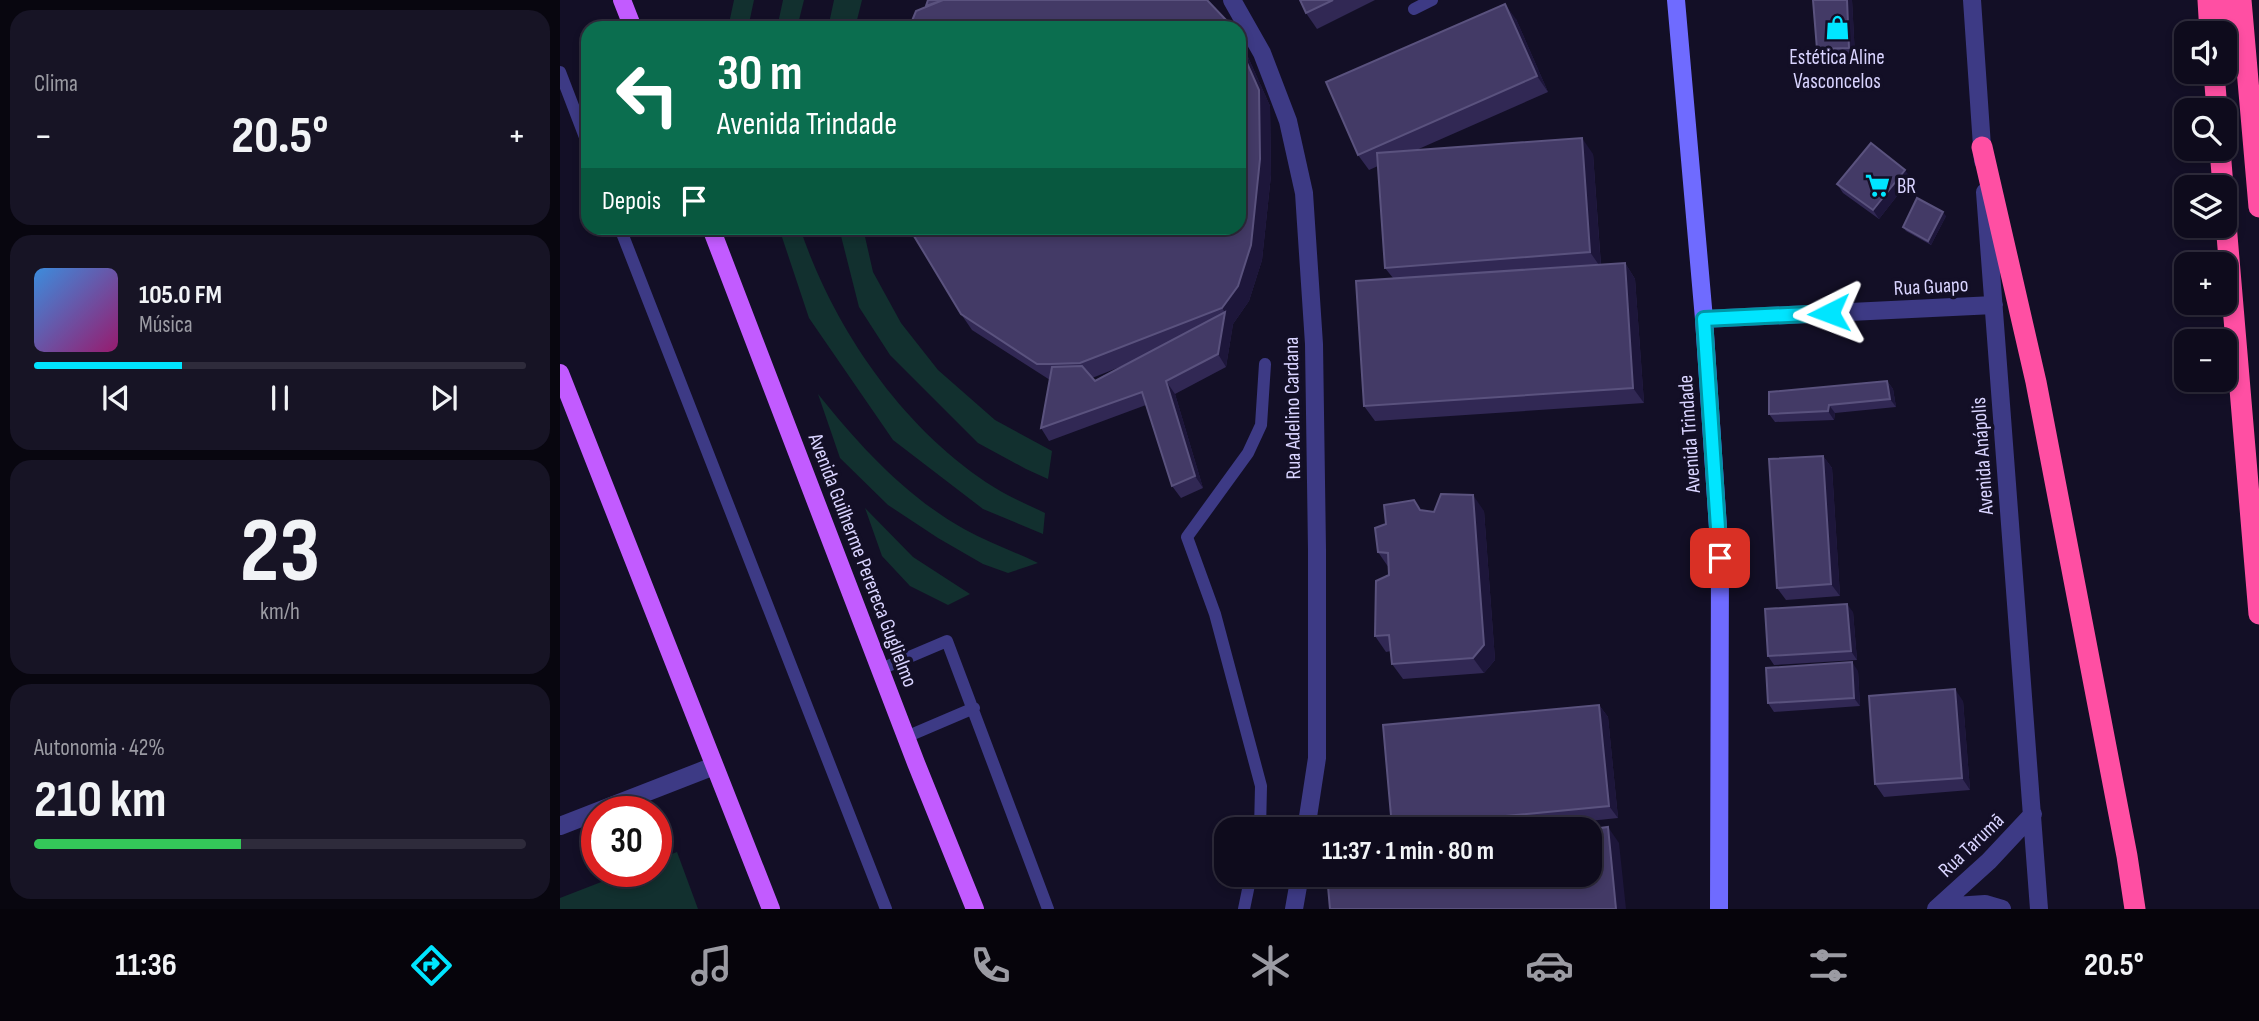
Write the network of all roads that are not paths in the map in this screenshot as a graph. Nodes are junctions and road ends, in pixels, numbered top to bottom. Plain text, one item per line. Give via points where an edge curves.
1 (622, 0) edge
2 (1232, 0) edge
3 (1432, 0) edge
4 (1676, 0) edge
5 (1972, 0) edge
6 (2207, 0) edge
7 (2223, 0) edge
8 (2241, 0) edge
9 (1414, 9) dead end
10 (630, 21) edge
11 (1244, 21) edge
12 (2209, 21) edge
13 (1246, 25) edge
14 (560, 72) edge
15 (2252, 124) junction
16 (581, 127) edge
17 (1982, 147) junction
18 (2259, 207) edge
19 (623, 235) edge
20 (714, 235) edge
21 (2227, 238) edge
22 (1994, 305) junction
23 (1704, 319) junction
24 (1265, 364) dead end
25 (560, 373) edge
26 (2259, 614) edge
27 (881, 669) junction
28 (974, 708) junction
29 (906, 737) junction
30 (714, 766) junction
31 (2033, 814) junction
32 (1260, 817) edge
33 (1308, 817) edge
34 (560, 826) edge
35 (1249, 887) edge
36 (1298, 887) edge
37 (1938, 908) edge
38 (771, 909) edge
39 (886, 909) edge
40 (975, 909) edge
41 (1048, 909) edge
42 (1244, 909) edge
43 (1294, 909) edge
44 (1719, 909) edge
45 (2002, 909) edge
46 (2039, 909) edge
47 (2135, 909) edge

1 - 10 main road
2 - 11 street, Rua Adelino Cardana
3 - 9 lane
4 - 23 street, Avenida Trindade
5 - 17 street, Avenida Anápolis
6 - 12 highway
7 - 15 highway
8 - 15 highway
13 - 33 street, Rua Adelino Cardana via 1288,121 1304,192 1314,344 1317,550 1317,758
14 - 16 lane
15 - 18 highway
17 - 22 street, Avenida Anápolis
17 - 47 highway via 2036,382
19 - 39 lane
20 - 27 main road, Avenida Guilherme Perereca Guglielmo
21 - 26 highway
22 - 23 street, Rua Guapo
22 - 31 street, Avenida Anápolis
23 - 44 street, Avenida Trindade via 1720,558
24 - 32 lane via 1261,425 1248,453 1187,537 1214,614 1261,786
25 - 30 main road
27 - 28 lane via 947,641
27 - 29 main road, Avenida Guilherme Perereca Guglielmo
28 - 29 lane
28 - 41 lane
29 - 40 main road, Avenida Guilherme Perereca Guglielmo
30 - 34 street
30 - 38 main road
31 - 37 street, Rua Tarumã
31 - 46 street, Avenida Anápolis
35 - 42 lane
36 - 43 street
37 - 45 street, Rua Tarumã via 1985,904

